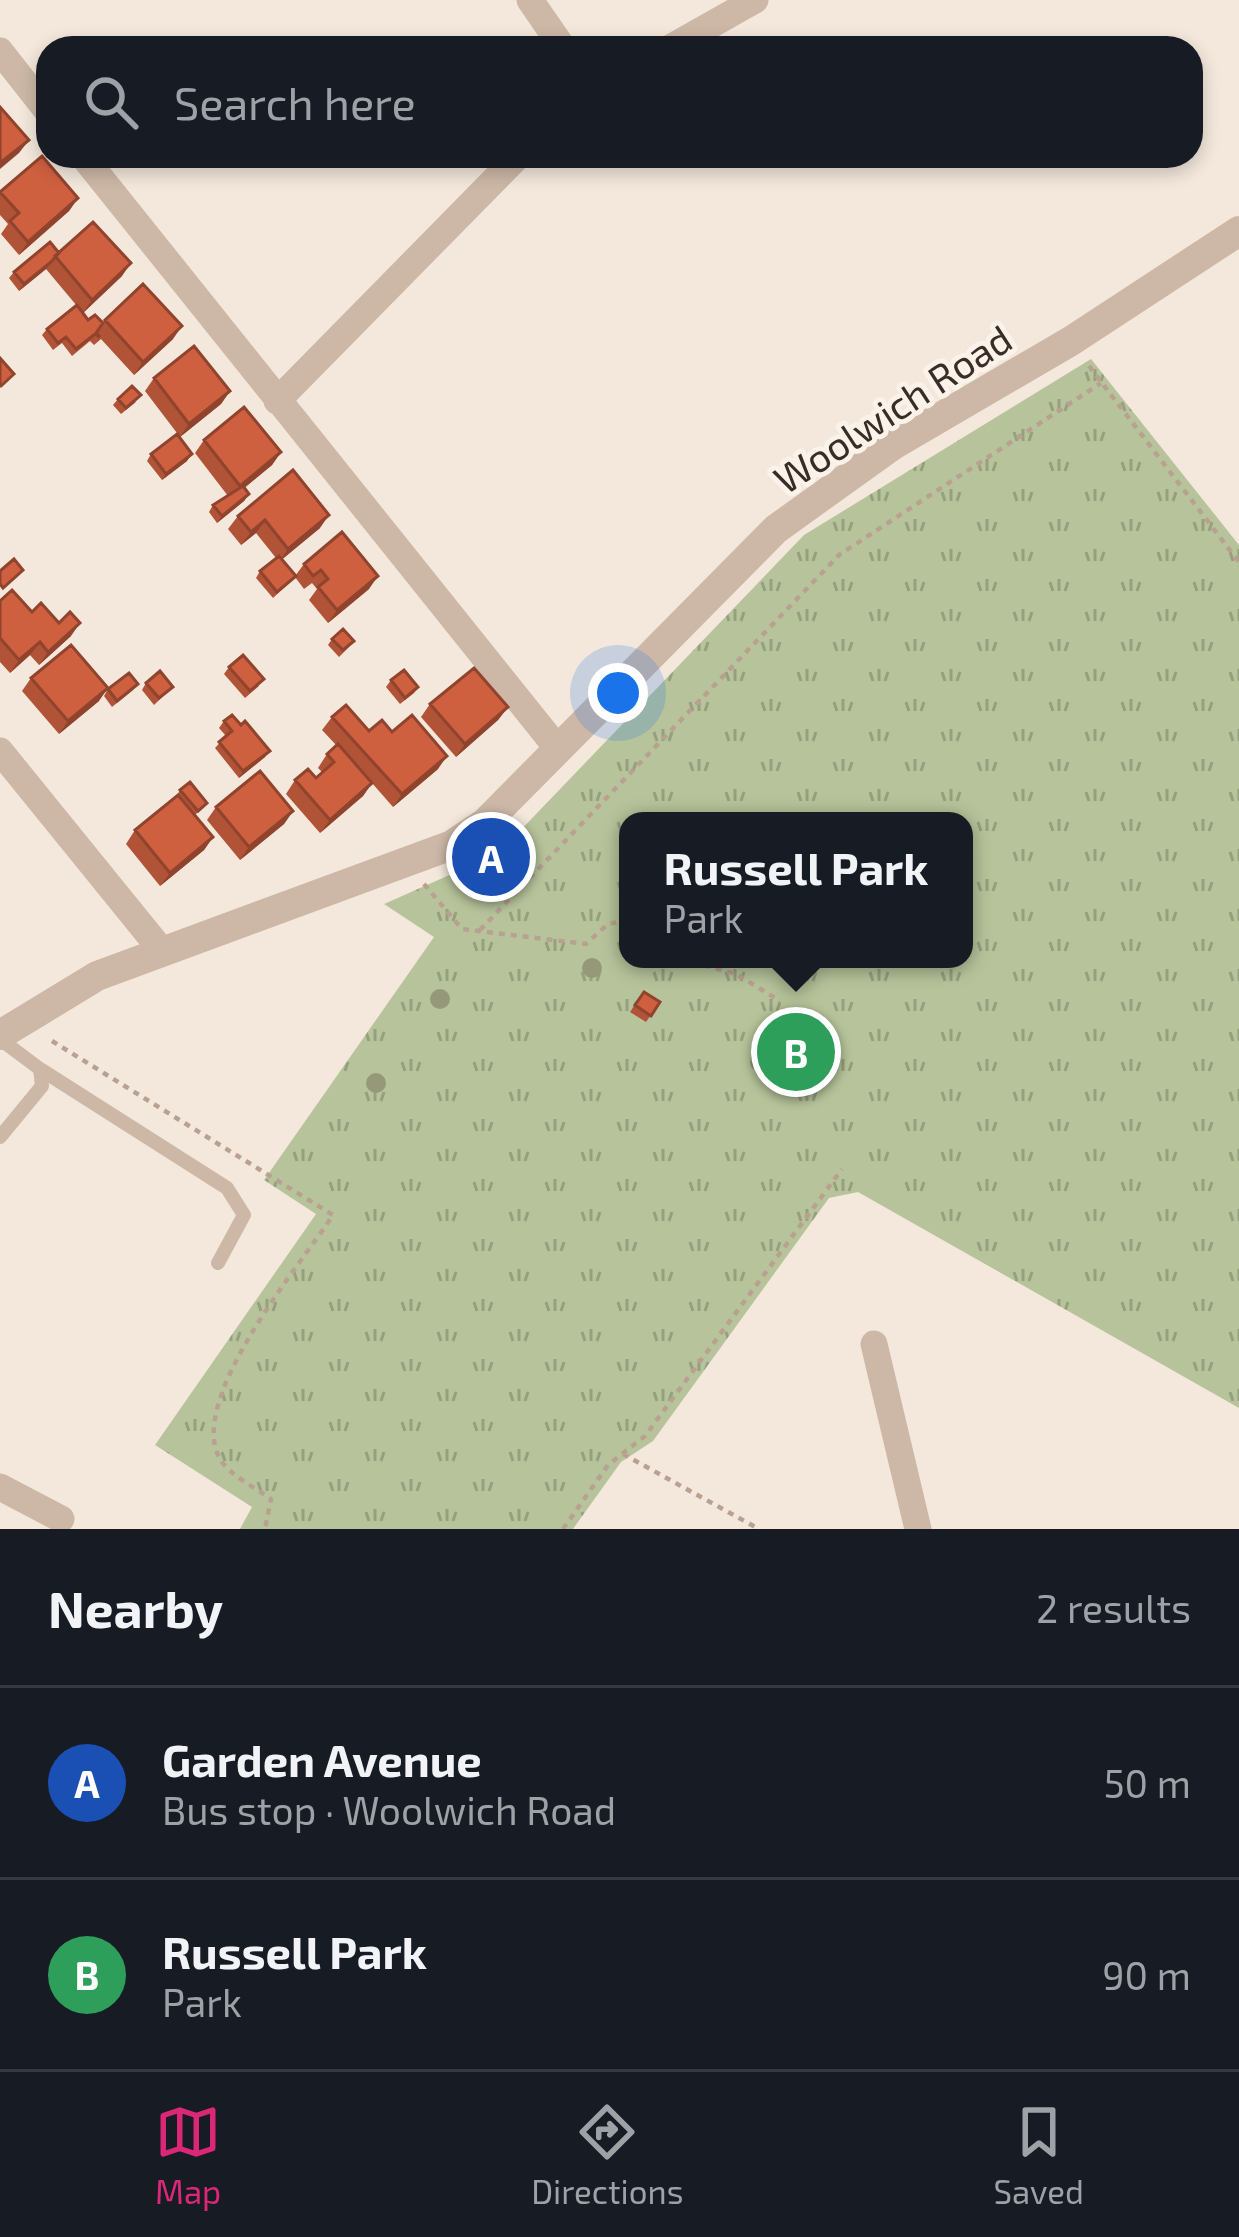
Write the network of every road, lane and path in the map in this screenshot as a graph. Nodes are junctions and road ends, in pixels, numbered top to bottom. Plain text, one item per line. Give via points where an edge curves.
1 (530, 0) edge
2 (755, 0) edge
3 (555, 36) edge
4 (691, 36) edge
5 (0, 51) edge
6 (36, 97) edge
7 (93, 168) edge
8 (506, 168) edge
9 (1239, 231) edge
10 (1071, 341) junction
11 (1101, 382) junction
12 (277, 401) junction
13 (1239, 562) edge
14 (559, 749) junction
15 (0, 751) edge
16 (411, 864) junction
17 (619, 922) edge
18 (480, 930) junction
19 (163, 952) junction
20 (700, 968) edge
21 (780, 1001) dead end
22 (33, 1014) junction
23 (0, 1037) edge
24 (40, 1069) junction
25 (0, 1137) edge
26 (842, 1168) dead end
27 (218, 1263) dead end
28 (874, 1344) dead end
29 (623, 1454) junction
30 (0, 1487) edge
31 (61, 1519) dead end
32 (265, 1529) edge
33 (563, 1529) edge
34 (759, 1529) edge
35 (918, 1529) edge

1 - 3 street
2 - 4 street
5 - 6 street
7 - 12 street
8 - 12 street
9 - 10 street, Woolwich Road
10 - 11 path
10 - 14 street, Woolwich Road via 893,445 776,529
11 - 13 path
11 - 18 path via 839,555
12 - 14 street
14 - 16 street, Woolwich Road via 485,823
15 - 19 street
16 - 18 path via 462,928
16 - 19 street, Woolwich Road
17 - 18 path via 586,944
19 - 22 street, Woolwich Road via 97,976
20 - 21 path via 736,974
22 - 23 street, Woolwich Road
22 - 32 path via 48,1038 333,1215 222,1383 210,1432 221,1463 271,1499
23 - 24 lane
24 - 25 lane via 42,1086
24 - 27 lane via 227,1188 244,1215
26 - 29 path via 645,1436
28 - 35 street
29 - 33 path
29 - 34 path
30 - 31 street

